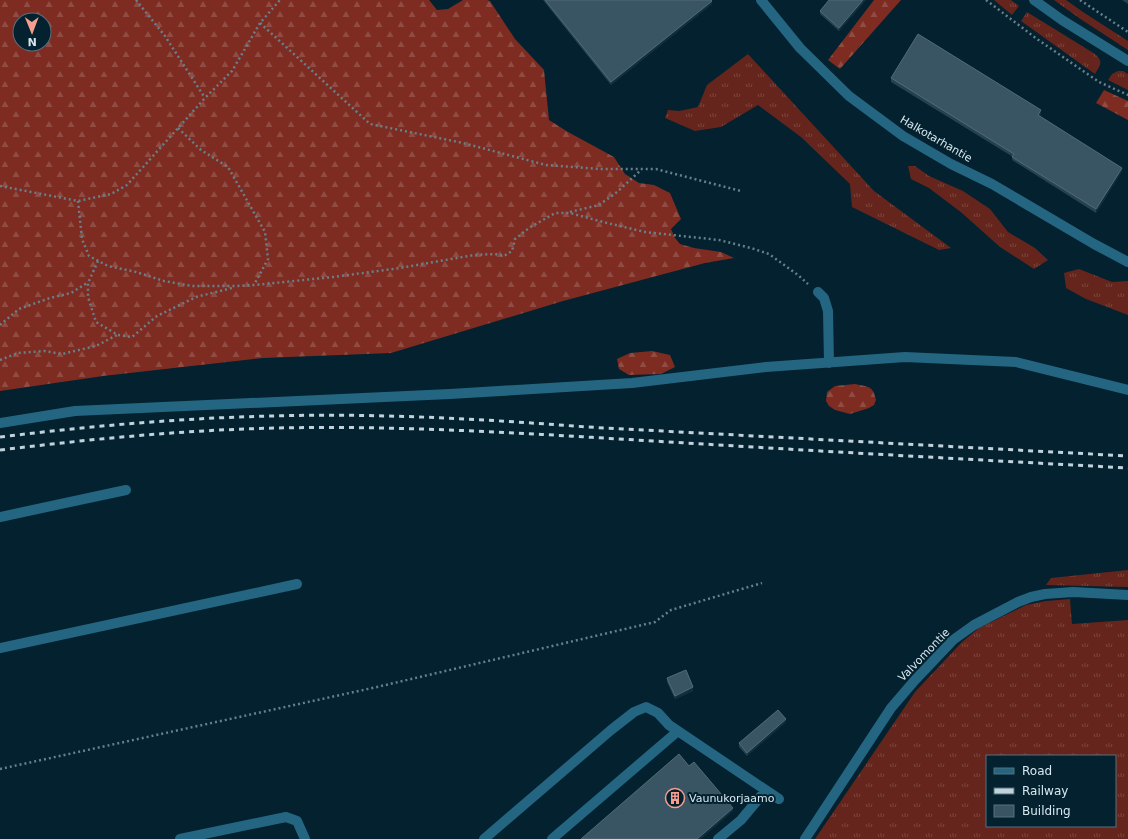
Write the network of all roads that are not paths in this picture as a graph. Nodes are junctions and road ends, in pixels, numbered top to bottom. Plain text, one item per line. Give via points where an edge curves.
1 (761, 0) edge
2 (1034, 0) edge
3 (1128, 61) edge
4 (1128, 262) edge
5 (818, 292) road end
6 (829, 363) junction
7 (1128, 390) edge
8 (0, 423) edge
9 (126, 490) dead end
10 (0, 516) edge
11 (297, 584) dead end
12 (1128, 594) edge
13 (0, 648) edge
14 (678, 731) junction
15 (766, 790) junction
16 (779, 800) dead end
17 (180, 839) edge
18 (305, 839) edge
19 (484, 839) edge
20 (552, 839) edge
21 (718, 839) edge
22 (805, 839) edge

1 - 4 street, Halkotarhantie via 800,48 849,96 902,136
2 - 3 street
5 - 6 street via 824,298 828,311
6 - 7 street via 905,357 1016,362
6 - 8 street via 632,383 75,411
9 - 10 street
11 - 13 street
12 - 22 street, Valvomontie via 1073,592 1031,597 974,625 953,640 891,708
14 - 15 street
14 - 19 street via 658,713 646,707 634,712
14 - 20 street
15 - 16 street
15 - 21 street via 741,820
17 - 18 street via 286,817 297,821

